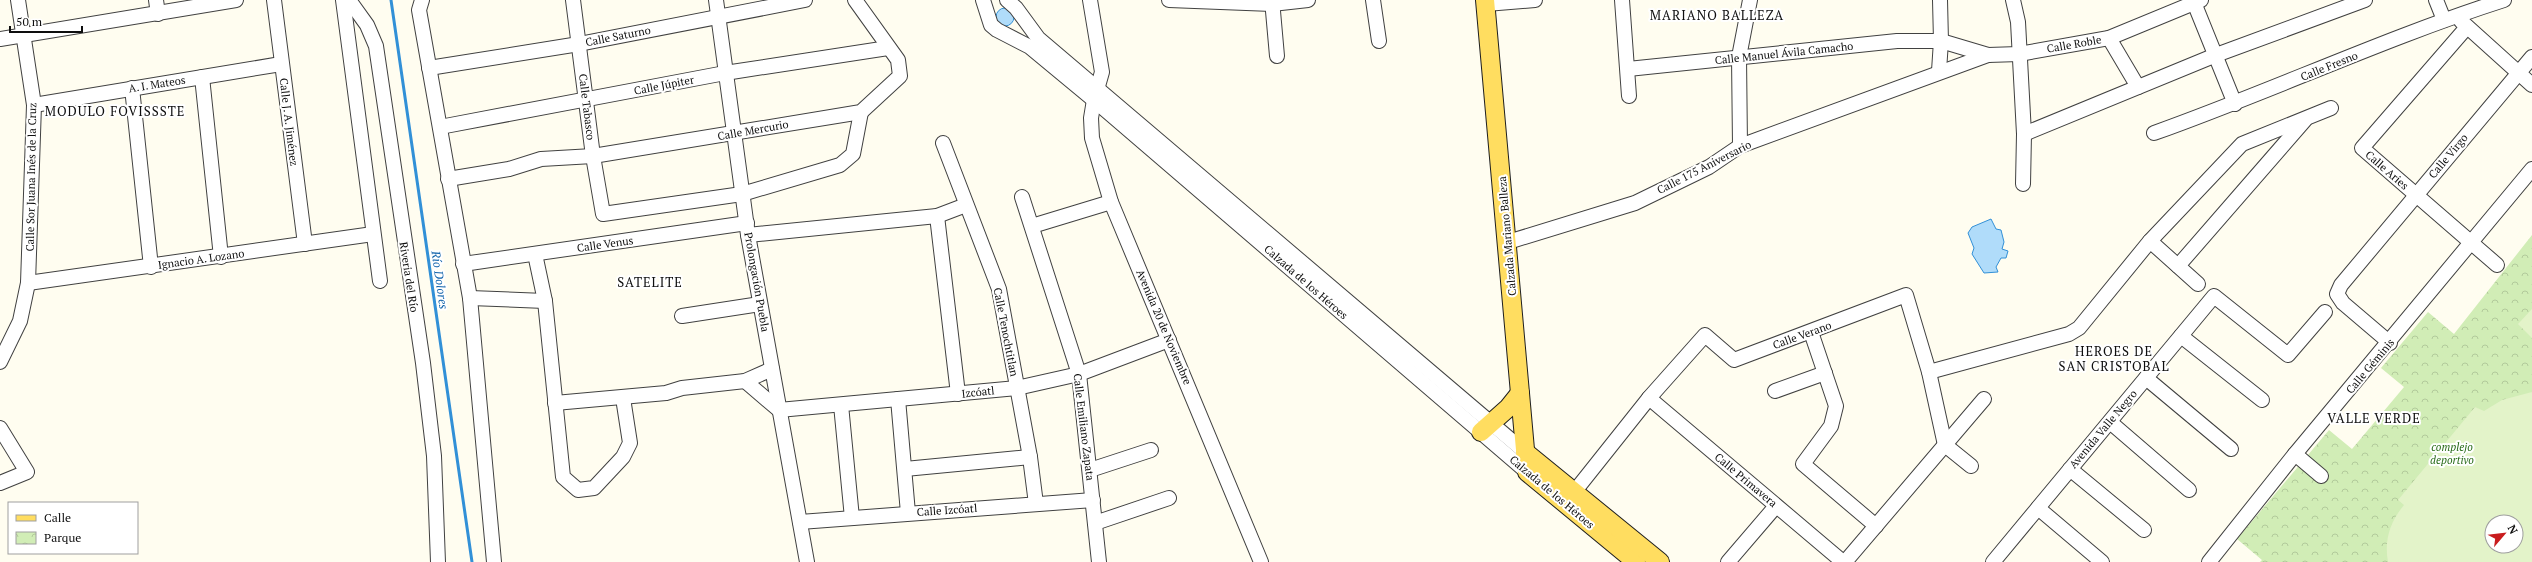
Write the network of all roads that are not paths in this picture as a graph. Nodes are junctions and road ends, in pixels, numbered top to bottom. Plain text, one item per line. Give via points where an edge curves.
1 (18, 0) edge
2 (156, 0) edge
3 (236, 0) edge
4 (274, 0) edge
5 (343, 0) edge
6 (348, 0) edge
7 (422, 0) edge
8 (573, 0) edge
9 (716, 0) edge
10 (805, 0) edge
11 (856, 0) edge
12 (983, 0) edge
13 (1090, 0) edge
14 (1169, 0) edge
15 (1308, 0) edge
16 (1373, 0) edge
17 (1535, 0) edge
18 (1622, 0) edge
19 (1750, 0) edge
20 (1940, 0) edge
21 (2014, 0) edge
22 (2365, 0) edge
23 (2436, 0) edge
24 (2504, 0) edge
25 (1008, 1) edge
26 (2196, 1) edge
27 (1272, 2) edge
28 (1486, 2) edge
29 (158, 14) junction
30 (718, 16) junction
31 (988, 16) junction
32 (1020, 16) junction
33 (2450, 18) junction
34 (2467, 27) junction
35 (1001, 33) junction
36 (23, 35) junction
37 (2108, 38) junction
38 (0, 40) edge
39 (1379, 41) dead end
40 (1941, 41) junction
41 (579, 44) junction
42 (888, 48) junction
43 (2019, 54) junction
44 (1988, 55) junction
45 (2216, 55) junction
46 (1277, 56) dead end
47 (2532, 57) edge
48 (1739, 58) junction
49 (281, 64) junction
50 (429, 68) junction
51 (1628, 69) junction
52 (1939, 71) junction
53 (725, 73) junction
54 (2519, 73) junction
55 (202, 77) junction
56 (2532, 85) edge
57 (2138, 87) junction
58 (132, 88) junction
59 (1096, 94) junction
60 (1629, 96) dead end
61 (586, 101) junction
62 (2235, 104) junction
63 (34, 105) junction
64 (2331, 108) dead end
65 (862, 112) junction
66 (2306, 118) junction
67 (440, 127) junction
68 (734, 133) junction
69 (2154, 133) dead end
70 (2024, 134) junction
71 (943, 143) dead end
72 (1740, 146) junction
73 (593, 156) junction
74 (2532, 169) edge
75 (448, 179) junction
76 (2023, 184) dead end
77 (742, 194) junction
78 (2415, 194) junction
79 (1022, 197) dead end
80 (1111, 202) junction
81 (966, 205) junction
82 (937, 216) junction
83 (1032, 226) junction
84 (747, 229) junction
85 (373, 234) junction
86 (2150, 241) junction
87 (1508, 242) junction
88 (2471, 243) junction
89 (304, 244) junction
90 (535, 254) junction
91 (221, 257) junction
92 (462, 264) junction
93 (2497, 265) dead end
94 (2178, 266) junction
95 (151, 267) junction
96 (380, 281) dead end
97 (28, 283) junction
98 (2198, 284) dead end
99 (470, 298) junction
100 (545, 301) junction
101 (760, 304) junction
102 (2325, 312) dead end
103 (682, 316) dead end
104 (1811, 332) junction
105 (2181, 336) junction
106 (1169, 340) junction
107 (2390, 342) junction
108 (0, 362) edge
109 (772, 369) junction
110 (1929, 372) junction
111 (1079, 374) junction
112 (1824, 374) junction
113 (2146, 378) junction
114 (745, 381) junction
115 (1017, 388) junction
116 (1775, 391) dead end
117 (1520, 393) junction
118 (958, 394) junction
119 (623, 398) junction
120 (1649, 398) junction
121 (898, 399) junction
122 (1984, 399) dead end
123 (2262, 400) dead end
124 (556, 403) junction
125 (841, 404) junction
126 (779, 410) junction
127 (2110, 422) junction
128 (0, 428) edge
129 (1486, 428) junction
130 (1945, 445) junction
131 (2231, 449) dead end
132 (1151, 450) dead end
133 (1525, 452) junction
134 (2295, 454) junction
135 (1030, 457) junction
136 (1971, 466) dead end
137 (905, 469) junction
138 (2070, 469) junction
139 (1090, 470) junction
140 (1527, 472) junction
141 (2321, 476) dead end
142 (0, 483) edge
143 (2189, 490) dead end
144 (1576, 491) junction
145 (1169, 498) dead end
146 (1093, 500) junction
147 (1036, 504) junction
148 (1776, 506) junction
149 (2038, 508) junction
150 (908, 513) junction
151 (852, 518) junction
152 (800, 522) junction
153 (1095, 523) junction
154 (1876, 526) junction
155 (2144, 530) dead end
156 (1998, 560) edge
157 (438, 562) edge
158 (494, 562) edge
159 (807, 562) edge
160 (1099, 562) edge
161 (1261, 562) edge
162 (1636, 562) edge
163 (1660, 562) edge
164 (1728, 562) edge
165 (1844, 562) edge
166 (2102, 562) edge
167 (2209, 562) edge

1 - 36 street, Calle Sor Juana Inés de la Cruz
2 - 29 street
3 - 29 street
4 - 49 street, Calle J. A. Jiménez
5 - 85 street
6 - 157 street, Riveria del Río via 367,25 376,46 425,378 434,456
7 - 50 street via 419,10
8 - 41 street, Calle Tabasco
9 - 30 street, Prolongación Puebla
10 - 30 street, Calle Saturno
11 - 42 street
12 - 31 street, Calzada de los Héroes
13 - 59 street, Avenida 20 de Noviembre via 1102,72
14 - 27 street
15 - 27 street
16 - 39 street
17 - 28 street
18 - 51 street
19 - 48 street
20 - 40 street
21 - 43 street
22 - 45 street
23 - 33 street
24 - 33 street, Calle Fresno
25 - 31 street via 1000,1 992,7
25 - 32 street, Calzada de los Héroes
26 - 37 street, Calle Roble
26 - 45 street
27 - 46 street
28 - 87 main road, Calzada Mariano Balleza
29 - 36 street
30 - 41 street, Calle Saturno
30 - 53 street, Prolongación Puebla
31 - 35 street, Calzada de los Héroes via 991,24
32 - 35 street via 1018,25 1011,32
32 - 59 street, Calzada de los Héroes via 1038,38
33 - 34 street
33 - 62 street, Calle Fresno
34 - 54 street
34 - 78 street, Calle Aries via 2362,148
35 - 59 street, Calzada de los Héroes via 1030,47
36 - 38 street
36 - 63 street, Calle Sor Juana Inés de la Cruz
37 - 43 street, Calle Roble
37 - 57 street
40 - 44 street, Calle Roble
40 - 48 street, Calle Manuel Ávila Camacho via 1896,41
40 - 52 street
41 - 50 street, Calle Saturno
41 - 61 street, Calle Tabasco
42 - 53 street, Calle Júpiter
42 - 65 street via 898,60 900,76
43 - 44 street, Calle Roble
43 - 70 street
44 - 52 street, Calle 175 Aniversario
45 - 57 street
45 - 62 street
47 - 54 street, Calle Virgo
48 - 51 street, Calle Manuel Ávila Camacho
48 - 72 street
49 - 55 street, A. I. Mateos
49 - 89 street, Calle J. A. Jiménez
50 - 67 street
51 - 60 street
52 - 72 street, Calle 175 Aniversario
53 - 61 street, Calle Júpiter
53 - 68 street, Prolongación Puebla
54 - 56 street
54 - 78 street, Calle Virgo
55 - 58 street, A. I. Mateos
55 - 91 street
57 - 70 street
58 - 63 street, A. I. Mateos
58 - 95 street
59 - 80 street, Avenida 20 de Noviembre via 1091,118 1092,138
59 - 129 street, Calzada de los Héroes
61 - 67 street, Calle Júpiter
61 - 73 street, Calle Tabasco
62 - 69 street, Calle Fresno
63 - 97 street, Calle Sor Juana Inés de la Cruz
64 - 66 street
65 - 68 street, Calle Mercurio
65 - 77 street via 853,154 840,165
66 - 86 street via 2242,144
66 - 94 street
67 - 75 street
68 - 73 street, Calle Mercurio
68 - 77 street, Prolongación Puebla
70 - 76 street
71 - 81 street, Calle Tenochtitlan
72 - 87 street, Calle 175 Aniversario via 1709,166 1635,203
73 - 75 street, Calle Mercurio via 541,159 509,169
73 - 77 street, Calle Tabasco via 603,214
74 - 88 street, Calle Géminis
75 - 92 street
77 - 84 street, Prolongación Puebla
78 - 88 street, Calle Aries
78 - 107 street, Calle Virgo via 2341,285 2337,294
79 - 83 street, Calle Emiliano Zapata
80 - 83 street
80 - 106 street, Avenida 20 de Noviembre
81 - 82 street, Calle Venus
81 - 115 street, Calle Tenochtitlan via 999,289
82 - 84 street, Calle Venus
82 - 118 street
83 - 111 street, Calle Emiliano Zapata
84 - 90 street, Calle Venus
84 - 101 street, Prolongación Puebla
85 - 89 street, Ignacio A. Lozano
85 - 96 street
86 - 94 street
86 - 110 street via 2079,328 2069,334
87 - 117 main road, Calzada Mariano Balleza
88 - 93 street, Calle Aries
88 - 107 street, Calle Géminis
89 - 91 street, Ignacio A. Lozano
90 - 92 street, Calle Venus
90 - 100 street
91 - 95 street, Ignacio A. Lozano
92 - 99 street
94 - 98 street
95 - 97 street, Ignacio A. Lozano
97 - 108 street, Calle Sor Juana Inés de la Cruz via 20,321
99 - 100 street
99 - 158 street
100 - 124 street
101 - 103 street
101 - 109 street, Prolongación Puebla
102 - 105 street, Avenida Valle Negro via 2288,355 2214,296
104 - 110 street, Calle Verano via 1906,295
104 - 112 street
104 - 120 street, Calle Verano via 1734,360 1705,335
105 - 113 street, Avenida Valle Negro
105 - 123 street
106 - 111 street, Izcóatl
106 - 161 street, Avenida 20 de Noviembre
107 - 134 street, Calle Géminis
109 - 114 street
109 - 126 street, Prolongación Puebla
110 - 130 street
111 - 115 street, Izcóatl
111 - 139 street, Calle Emiliano Zapata
112 - 116 street
112 - 154 street via 1836,406 1831,426 1803,464
113 - 127 street, Avenida Valle Negro
113 - 131 street
114 - 119 street
114 - 126 street
115 - 118 street, Izcóatl
115 - 135 street, Calle Tenochtitlan
117 - 129 main road
117 - 133 main road, Calzada Mariano Balleza
118 - 121 street, Izcóatl
119 - 124 street
119 - 124 street via 630,443 623,457 594,488 578,490 563,477
120 - 144 street
120 - 148 street, Calle Primavera
121 - 125 street, Izcóatl
121 - 137 street
122 - 130 street
125 - 126 street, Izcóatl
125 - 151 street
126 - 152 street, Prolongación Puebla
127 - 138 street, Avenida Valle Negro
127 - 143 street
128 - 142 street via 27,472
129 - 133 street, Calzada de los Héroes
129 - 140 street, Calzada de los Héroes
130 - 136 street
130 - 154 street
132 - 139 street
133 - 140 main road, Calzada Mariano Balleza
133 - 144 main road, Calzada de los Héroes
134 - 141 street
134 - 167 street, Calle Géminis
135 - 137 street
135 - 147 street, Calle Tenochtitlan
137 - 150 street
138 - 149 street, Avenida Valle Negro
138 - 155 street
139 - 146 street, Calle Emiliano Zapata
140 - 162 main road, Calzada de los Héroes
144 - 163 main road, Calzada de los Héroes
145 - 153 street
146 - 147 street, Calle Izcóatl
146 - 153 street, Calle Emiliano Zapata
147 - 150 street, Calle Izcóatl
148 - 164 street
148 - 165 street, Calle Primavera
149 - 156 street, Avenida Valle Negro
149 - 166 street
150 - 151 street, Calle Izcóatl
151 - 152 street, Calle Izcóatl
152 - 159 street, Prolongación Puebla
153 - 160 street, Calle Emiliano Zapata
154 - 165 street

